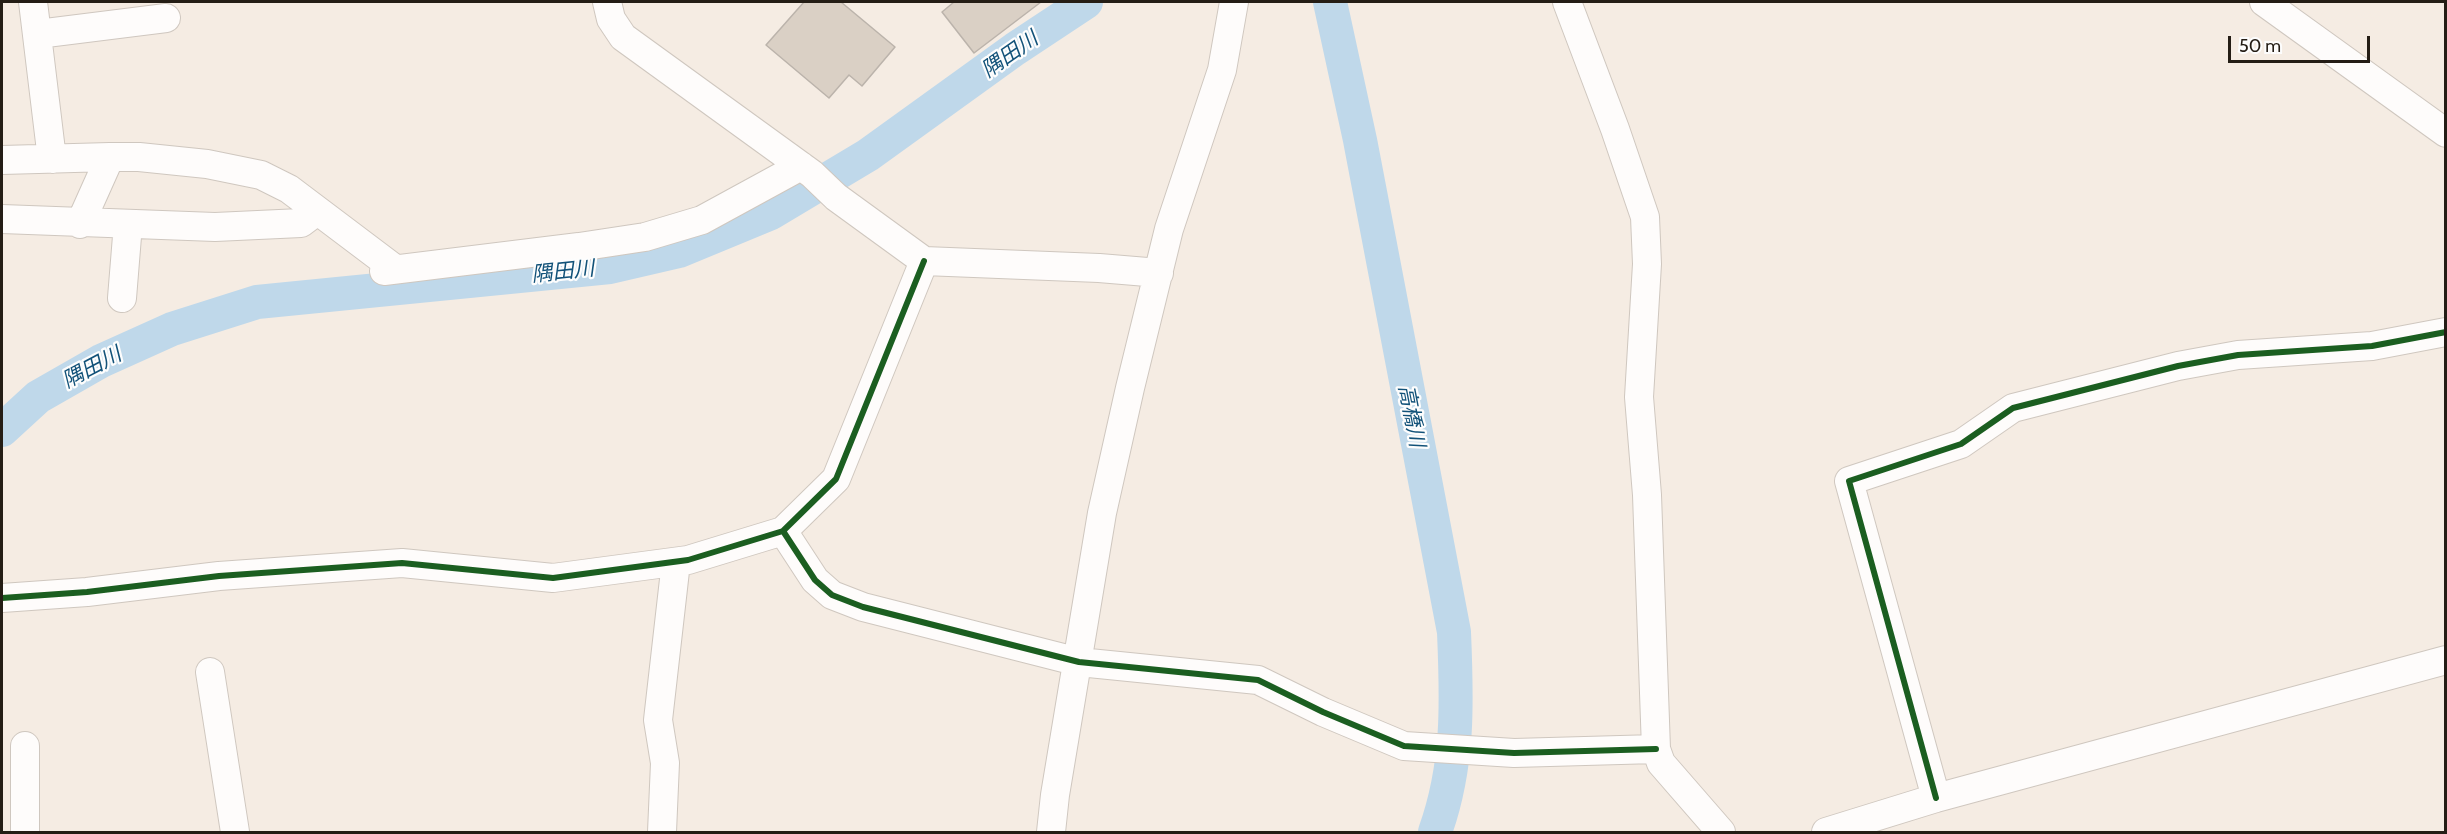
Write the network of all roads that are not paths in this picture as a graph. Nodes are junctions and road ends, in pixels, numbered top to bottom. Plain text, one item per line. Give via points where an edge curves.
1 (33, 2) edge
2 (607, 2) edge
3 (1234, 2) edge
4 (1567, 2) edge
5 (2264, 2) edge
6 (166, 18) dead end
7 (38, 34) junction
8 (2445, 133) edge
9 (110, 157) junction
10 (52, 159) junction
11 (2, 160) edge
12 (806, 170) junction
13 (317, 211) junction
14 (2, 219) edge
15 (80, 224) junction
16 (128, 224) junction
17 (924, 261) junction
18 (1159, 273) junction
19 (122, 298) dead end
20 (2445, 332) edge
21 (783, 531) junction
22 (676, 561) junction
23 (2, 598) edge
24 (2445, 660) edge
25 (1078, 662) junction
26 (210, 672) dead end
27 (25, 746) dead end
28 (1656, 749) junction
29 (1936, 798) junction
30 (25, 832) edge
31 (235, 832) edge
32 (662, 832) edge
33 (1051, 832) edge
34 (1721, 832) edge
35 (1826, 832) edge

1 - 7 street
2 - 12 street via 611,19 623,37
3 - 18 street via 1222,70 1169,229
4 - 28 street via 1645,217 1647,264 1639,397 1647,495
5 - 8 street
6 - 7 street
7 - 10 street
9 - 10 street
9 - 13 street via 207,164 261,175 290,189
9 - 15 street
10 - 11 street
12 - 13 street via 702,220 645,237 389,270
12 - 17 street via 836,197
13 - 16 street via 301,223 215,227
14 - 15 street
15 - 16 street
16 - 19 street
17 - 18 street
17 - 21 street via 836,479
18 - 25 street via 1102,513
20 - 29 street via 2372,346 2238,355 2178,366 2013,408 1962,444 1849,481
21 - 22 street
21 - 25 street via 815,580 832,595 863,608
22 - 23 street via 553,578 402,562
22 - 32 street via 658,720 665,763
24 - 29 street
25 - 28 street via 1258,680 1404,746 1514,753
25 - 33 street
26 - 31 street
27 - 30 street
28 - 34 street via 1662,763
29 - 35 street

